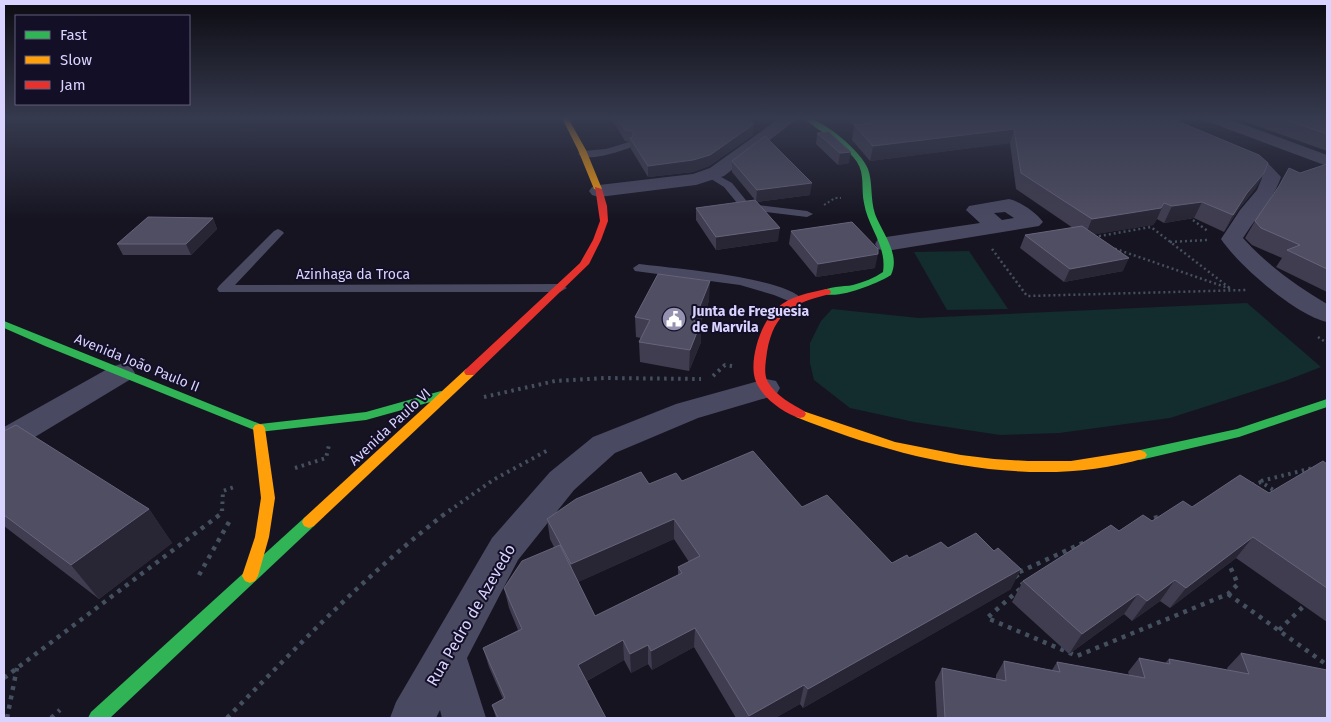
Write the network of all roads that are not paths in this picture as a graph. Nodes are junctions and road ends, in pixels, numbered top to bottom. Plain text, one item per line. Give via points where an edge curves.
1 (608, 152) edge
2 (744, 152) edge
3 (847, 152) edge
4 (1230, 152) edge
5 (1302, 152) edge
6 (582, 154) joint
7 (1327, 161) edge
8 (712, 175) junction
9 (599, 191) junction
10 (807, 214) road end
11 (988, 229) road end
12 (278, 233) dead end
13 (886, 244) junction
14 (639, 268) dead end
15 (560, 288) junction
16 (796, 300) junction
17 (1327, 314) edge
18 (4, 324) edge
19 (121, 373) junction
20 (766, 388) junction
21 (448, 393) junction
22 (1327, 403) edge
23 (259, 428) junction
24 (4, 441) edge
25 (250, 577) junction
26 (446, 657) junction
27 (97, 718) edge
28 (412, 718) edge
29 (464, 718) edge

1 - 6 lane
2 - 8 street
3 - 13 main road via 861,163 866,173 866,200
4 - 17 street via 1259,164 1272,177 1266,192 1232,239 1246,256 1303,301
5 - 7 street
6 - 9 main road, Avenida Paulo VI
8 - 9 street
8 - 10 lane via 728,185 746,207
9 - 15 main road, Avenida Paulo VI via 604,215 599,236 584,264
11 - 13 street
12 - 15 lane, Azinhaga da Troca via 224,289
13 - 16 main road via 890,265 884,277 866,285
14 - 16 lane via 737,281 780,292
15 - 21 main road, Avenida Paulo VI
16 - 20 main road via 777,312 766,330 760,369 761,382
18 - 19 main road, Avenida João Paulo II
19 - 23 main road, Avenida João Paulo II
19 - 24 street
20 - 22 main road via 807,417 836,430 963,460 1033,466 1085,464 1192,445
20 - 26 street, Rua Pedro de Azevedo via 687,411 604,445 562,481 505,549
21 - 23 main road, Avenida João Paulo II via 396,410
21 - 25 main road, Avenida Paulo VI
23 - 25 main road via 268,498 262,537
25 - 27 main road, Avenida Paulo VI
26 - 28 street, Rua Pedro de Azevedo
26 - 29 street

